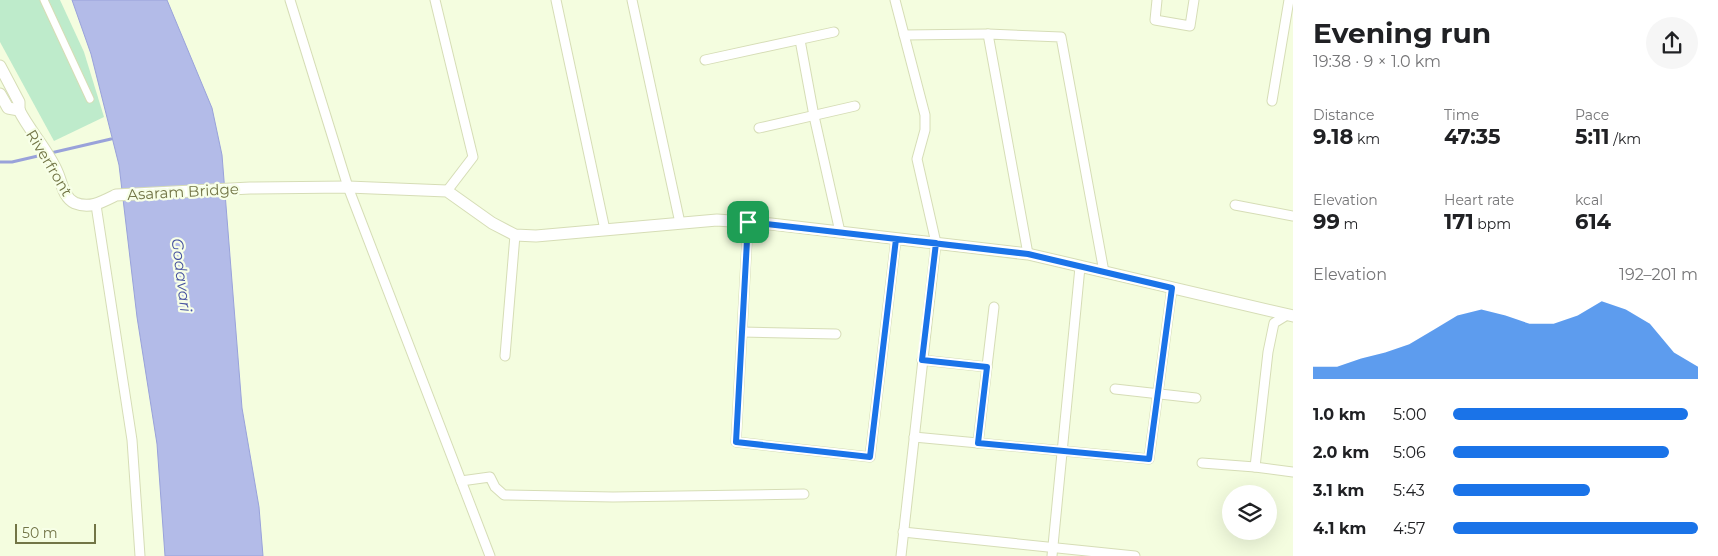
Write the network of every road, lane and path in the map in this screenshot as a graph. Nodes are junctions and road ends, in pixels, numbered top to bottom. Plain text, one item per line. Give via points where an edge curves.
1 (44, 0) edge
2 (290, 0) edge
3 (435, 0) edge
4 (556, 0) edge
5 (632, 0) edge
6 (895, 0) edge
7 (1157, 0) edge
8 (1194, 0) edge
9 (1289, 0) edge
10 (834, 32) dead end
11 (988, 34) junction
12 (904, 35) junction
13 (800, 40) junction
14 (705, 60) dead end
15 (0, 66) edge
16 (0, 94) edge
17 (90, 99) dead end
18 (1272, 101) dead end
19 (855, 106) dead end
20 (19, 110) junction
21 (814, 116) junction
22 (759, 128) dead end
23 (348, 187) junction
24 (447, 191) junction
25 (96, 205) junction
26 (1235, 205) dead end
27 (1293, 216) edge
28 (748, 222) junction
29 (680, 223) junction
30 (604, 230) junction
31 (840, 232) junction
32 (515, 235) junction
33 (896, 239) junction
34 (936, 243) junction
35 (1028, 254) junction
36 (1080, 267) junction
37 (1104, 272) junction
38 (1172, 288) junction
39 (994, 307) dead end
40 (1290, 316) edge
41 (742, 332) junction
42 (836, 334) dead end
43 (505, 356) dead end
44 (922, 360) junction
45 (987, 367) junction
46 (1116, 389) dead end
47 (1158, 394) junction
48 (1196, 398) dead end
49 (914, 437) junction
50 (978, 443) junction
51 (1062, 451) junction
52 (1202, 463) dead end
53 (1255, 467) junction
54 (1293, 472) edge
55 (461, 481) junction
56 (804, 494) dead end
57 (903, 532) junction
58 (1052, 552) edge
59 (140, 556) edge
60 (490, 556) edge
61 (901, 556) edge
62 (1135, 556) edge

1 - 17 street
2 - 23 street
3 - 24 street via 473,157
4 - 30 street
5 - 29 street
6 - 12 street
7 - 8 street via 1155,20 1190,26
9 - 18 street
10 - 13 street
11 - 12 street
11 - 35 street
11 - 37 street via 1061,37
12 - 34 street via 925,115 925,130 917,159
13 - 14 street
13 - 21 street
15 - 20 street, Riverfront via 19,102
16 - 20 street via 8,108
19 - 21 street
20 - 25 street, Riverfront via 57,172 63,191 73,202
21 - 22 street
21 - 31 street
23 - 24 street, Asaram Bridge
23 - 25 street, Asaram Bridge via 116,195
23 - 55 street
24 - 32 street
25 - 59 street via 132,440
26 - 27 street
28 - 29 street
28 - 31 street
28 - 41 street
29 - 30 street
30 - 32 street
31 - 33 street
32 - 43 street
33 - 34 street
33 - 41 street via 870,457 736,442
34 - 35 street
34 - 44 street
35 - 36 street
36 - 37 street
36 - 51 street
37 - 38 street
38 - 40 street
38 - 47 street
39 - 45 street
40 - 53 street via 1274,323
41 - 42 street
44 - 45 street
44 - 49 street
45 - 50 street
46 - 47 street
47 - 48 street
47 - 51 street via 1149,459
49 - 50 street
49 - 57 street
50 - 51 street
51 - 58 street
52 - 53 street
53 - 54 street
55 - 56 street via 490,477 504,495
55 - 60 street
57 - 58 street
57 - 61 street
58 - 62 street

